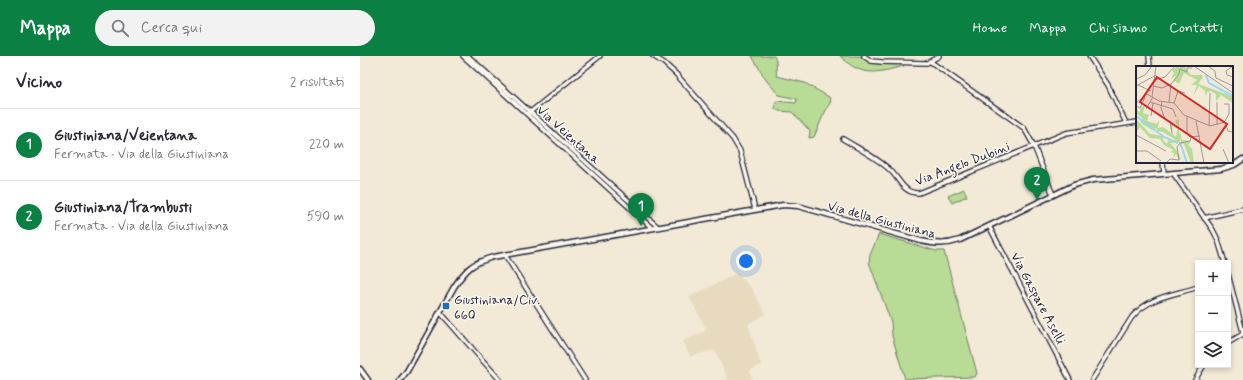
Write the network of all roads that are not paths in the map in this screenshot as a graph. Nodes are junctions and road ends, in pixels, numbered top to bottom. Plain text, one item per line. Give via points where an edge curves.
1 (463, 56) edge
2 (468, 56) edge
3 (653, 56) edge
4 (864, 56) edge
5 (939, 56) edge
6 (1089, 56) edge
7 (1149, 56) edge
8 (597, 57) edge
9 (931, 62) junction
10 (1150, 66) edge
11 (529, 113) junction
12 (1136, 122) edge
13 (1126, 123) junction
14 (843, 139) dead end
15 (1034, 146) junction
16 (1243, 159) edge
17 (1163, 163) edge
18 (1173, 173) junction
19 (1164, 174) junction
20 (1053, 195) junction
21 (755, 209) junction
22 (1243, 209) edge
23 (1204, 218) junction
24 (989, 226) junction
25 (658, 227) junction
26 (652, 228) junction
27 (505, 255) junction
28 (1224, 260) edge
29 (1231, 286) edge
30 (1195, 288) edge
31 (440, 312) junction
32 (1243, 333) edge
33 (1231, 341) edge
34 (1202, 368) edge
35 (360, 369) edge
36 (368, 380) edge
37 (400, 380) edge
38 (500, 380) edge
39 (585, 380) edge
40 (1070, 380) edge
41 (1092, 380) edge
42 (1195, 380) edge

1 - 11 street, Via Veientana
2 - 11 street, Via Veientana
3 - 21 street via 676,74 733,139 740,151
4 - 9 street via 871,61 882,62
5 - 9 street
6 - 13 street via 1111,91
7 - 10 street
8 - 11 street
9 - 15 street via 1019,124 1026,130
11 - 25 street, Via Veientana
11 - 26 street, Via Veientana
12 - 13 street, Via Angelo Dubini
13 - 15 street, Via Angelo Dubini via 1070,132
14 - 15 street, Via Angelo Dubini via 888,168 905,188 916,193
15 - 20 street
16 - 18 street, Via della Giustiniana via 1224,169
17 - 19 street
18 - 19 street, Via della Giustiniana
18 - 23 street
19 - 20 street, Via della Giustiniana via 1087,181
20 - 24 street, Via della Giustiniana
21 - 24 street, Via della Giustiniana via 779,205 795,206 937,244 953,242
21 - 25 street, Via della Giustiniana
22 - 23 street
23 - 28 street via 1218,240
24 - 40 street, Via Gaspare Aselli
25 - 26 street, Via della Giustiniana
26 - 27 street, Via della Giustiniana
27 - 31 street, Via della Giustiniana via 481,260 469,267
27 - 39 street
29 - 32 street
30 - 41 street via 1161,297 1137,312
31 - 37 street, Via della Giustiniana via 408,371
31 - 38 street
32 - 33 street
34 - 42 street
35 - 36 street

